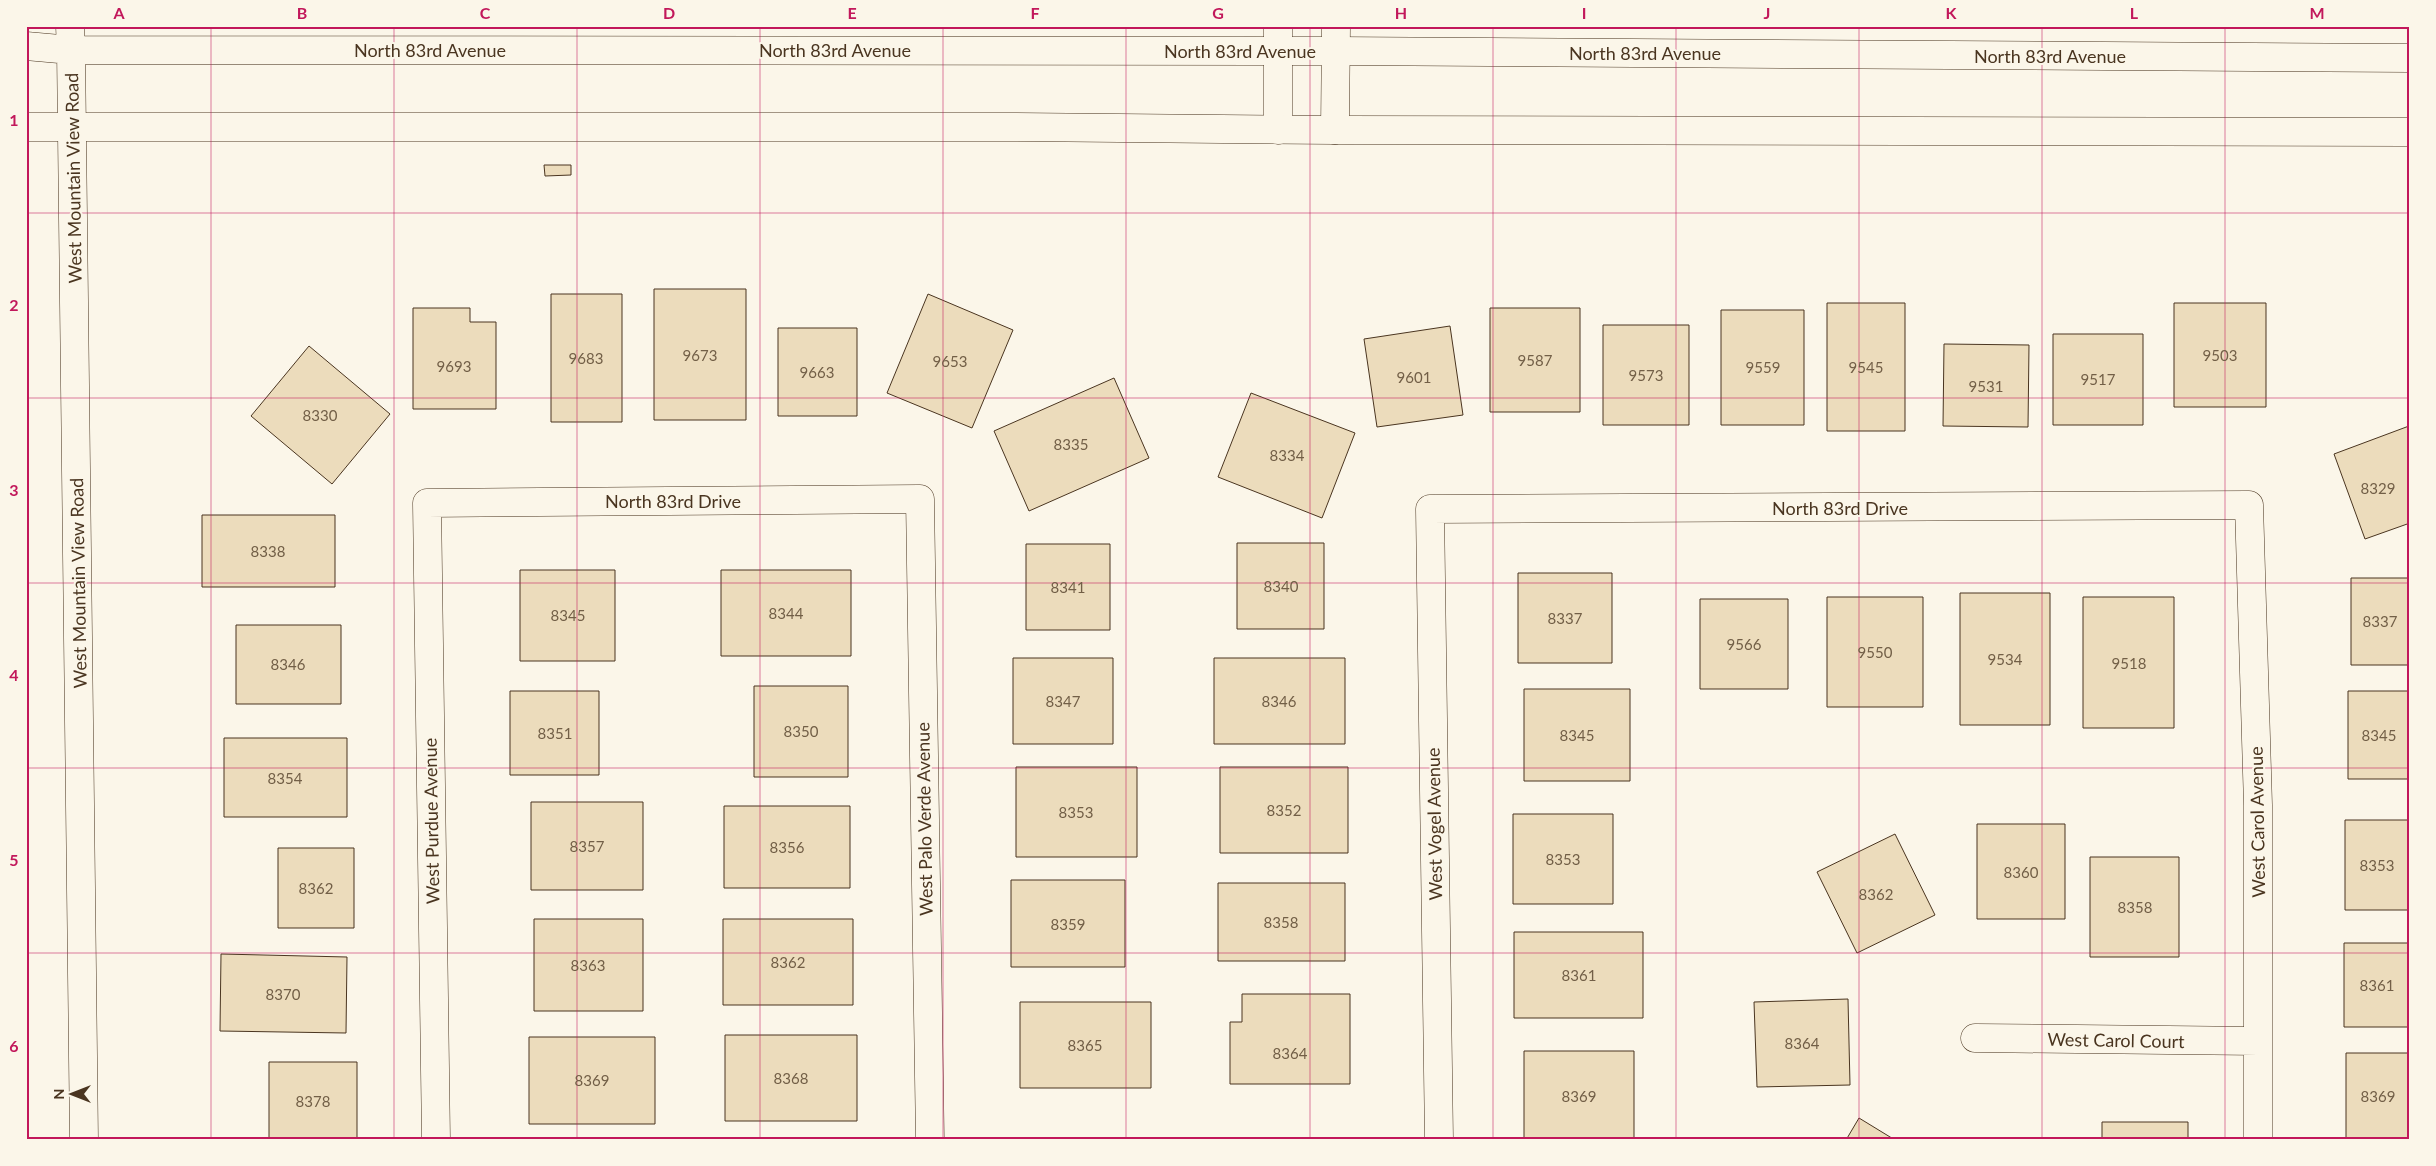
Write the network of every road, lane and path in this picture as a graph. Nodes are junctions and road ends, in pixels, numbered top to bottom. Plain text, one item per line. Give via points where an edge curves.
1 (71, 38) edge
2 (1278, 39) edge
3 (1336, 39) edge
4 (26, 46) edge
5 (2410, 58) edge
6 (26, 127) edge
7 (72, 127) junction
8 (1278, 130) junction
9 (1335, 130) junction
10 (2410, 132) edge
11 (920, 499) joint
12 (427, 503) joint
13 (2249, 505) joint
14 (1430, 509) joint
15 (1974, 1038) dead end
16 (2258, 1041) junction
17 (84, 1140) edge
18 (436, 1140) edge
19 (930, 1140) edge
20 (1438, 1140) edge
21 (2258, 1140) edge

1 - 2 street, North 83rd Avenue
1 - 4 street, North 83rd Avenue
1 - 7 street, West Mountain View Road
2 - 3 street, North 83rd Avenue
2 - 8 street
3 - 5 street, North 83rd Avenue
3 - 9 street
6 - 7 street
7 - 8 street
7 - 17 street, West Mountain View Road
8 - 9 street
9 - 10 street
11 - 12 street, North 83rd Drive
11 - 19 street, West Palo Verde Avenue
12 - 18 street, West Purdue Avenue
13 - 14 street, North 83rd Drive
13 - 16 street, West Carol Avenue via 2258,805
14 - 20 street, West Vogel Avenue
15 - 16 street, West Carol Court
16 - 21 street, West Carol Avenue

